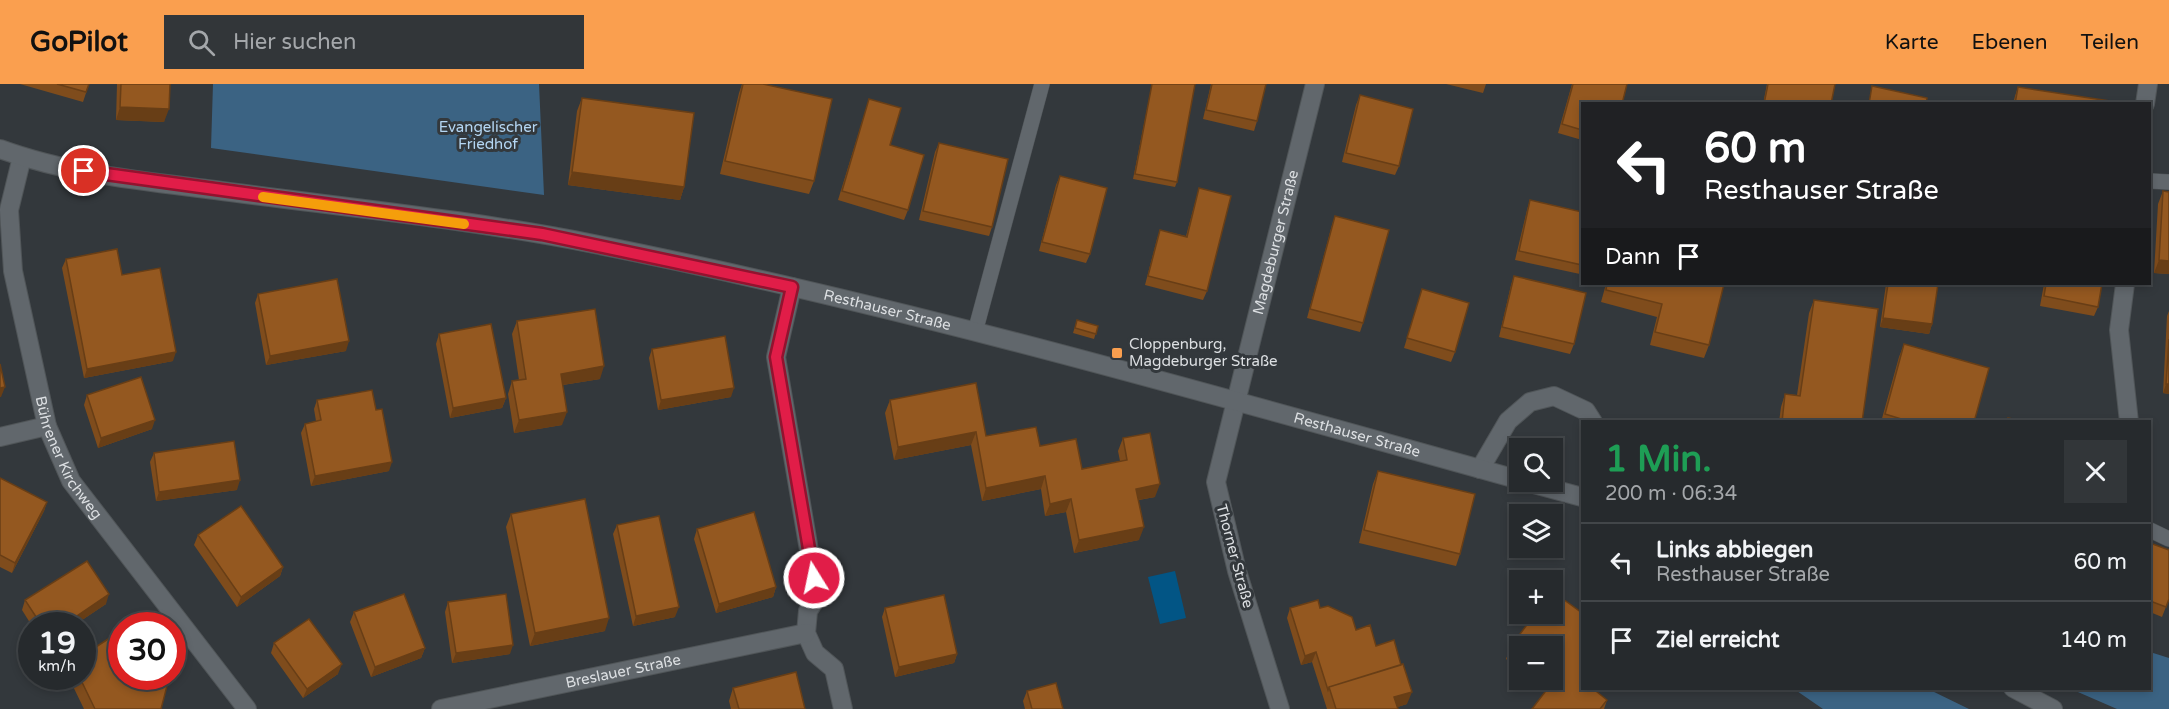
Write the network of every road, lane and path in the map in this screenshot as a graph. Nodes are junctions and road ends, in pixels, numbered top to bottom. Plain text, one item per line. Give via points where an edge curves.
1 (1042, 84) edge
2 (1315, 84) edge
3 (2148, 84) edge
4 (2145, 102) edge
5 (0, 149) edge
6 (22, 157) junction
7 (2151, 181) edge
8 (2169, 182) edge
9 (2124, 285) edge
10 (792, 287) junction
11 (975, 332) junction
12 (1235, 401) junction
13 (1592, 420) edge
14 (2129, 420) edge
15 (47, 426) junction
16 (0, 437) edge
17 (1480, 469) junction
18 (1509, 477) edge
19 (1563, 492) edge
20 (1581, 497) edge
21 (2151, 530) edge
22 (2169, 539) edge
23 (806, 633) junction
24 (2017, 690) edge
25 (247, 709) edge
26 (441, 709) edge
27 (843, 709) edge
28 (1280, 709) edge
29 (2053, 709) edge

1 - 11 lane
2 - 12 street, Magdeburger Straße
3 - 4 street
5 - 6 street, Resthauser Straße
6 - 10 street, Resthauser Straße via 105,176 542,234
6 - 15 street, Bührener Kirchweg via 9,210 13,271
7 - 8 lane
9 - 14 street via 2119,330
10 - 11 street, Resthauser Straße
10 - 23 street via 776,357 817,597 808,611
11 - 12 street, Resthauser Straße
12 - 17 street, Resthauser Straße
12 - 28 street, Thorner Straße via 1216,482 1237,572
13 - 17 street via 1586,411 1554,396 1530,402 1508,421
15 - 16 street
15 - 25 street, Bührener Kirchweg via 70,482
17 - 18 street, Resthauser Straße
19 - 20 street
21 - 22 lane
23 - 26 street, Breslauer Straße
23 - 27 street via 815,653 834,669
24 - 29 street

